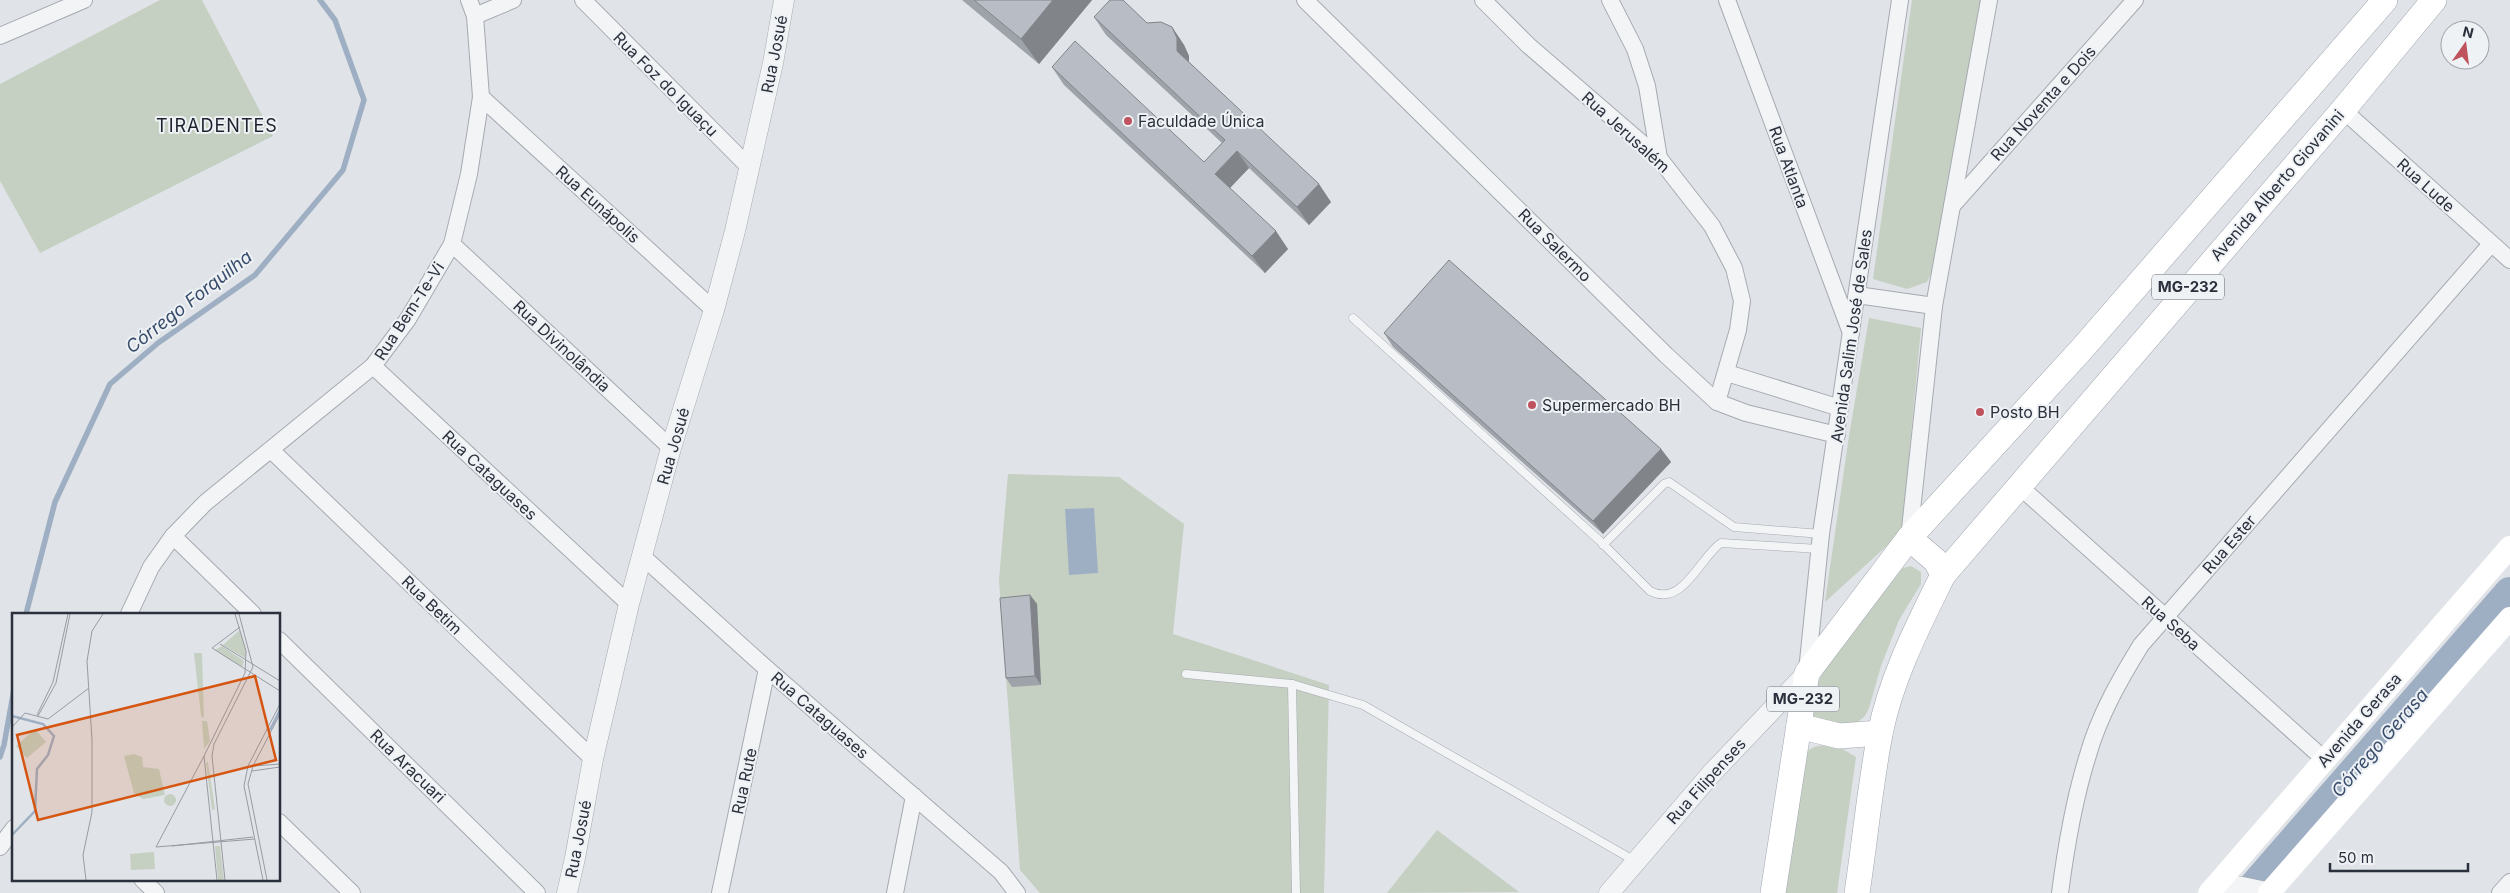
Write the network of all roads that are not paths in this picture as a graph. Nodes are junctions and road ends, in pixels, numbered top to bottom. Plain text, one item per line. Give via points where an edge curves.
1 (84, 0) edge
2 (469, 0) edge
3 (513, 0) edge
4 (582, 0) edge
5 (1483, 0) edge
6 (1610, 0) edge
7 (1727, 0) edge
8 (1900, 0) edge
9 (1989, 0) edge
10 (2135, 0) edge
11 (2385, 0) edge
12 (2434, 0) edge
13 (782, 1) edge
14 (1308, 1) edge
15 (475, 16) junction
16 (0, 36) edge
17 (481, 97) junction
18 (2343, 110) junction
19 (1659, 158) junction
20 (750, 168) junction
21 (1952, 206) junction
22 (452, 244) junction
23 (2491, 244) junction
24 (2510, 260) edge
25 (1857, 295) junction
26 (1934, 306) junction
27 (714, 310) junction
28 (1353, 318) dead end
29 (1852, 335) junction
30 (2081, 350) junction
31 (373, 366) junction
32 (1727, 373) junction
33 (2112, 376) junction
34 (1717, 402) junction
35 (1840, 408) junction
36 (1837, 436) junction
37 (672, 448) junction
38 (271, 450) junction
39 (2018, 485) junction
40 (173, 536) junction
41 (1909, 538) junction
42 (1820, 542) junction
43 (1603, 544) junction
44 (2510, 548) edge
45 (642, 556) junction
46 (1942, 575) junction
47 (628, 604) junction
48 (129, 613) edge
49 (252, 613) edge
50 (2165, 618) junction
51 (2510, 618) edge
52 (280, 641) edge
53 (768, 669) junction
54 (1807, 673) junction
55 (1186, 674) dead end
56 (1292, 684) junction
57 (1799, 726) junction
58 (1880, 733) junction
59 (592, 759) junction
60 (2325, 760) junction
61 (914, 796) junction
62 (280, 823) edge
63 (12, 831) edge
64 (0, 847) edge
65 (1635, 861) junction
66 (143, 880) edge
67 (2510, 882) edge
68 (2220, 886) edge
69 (2267, 892) edge
70 (156, 893) edge
71 (352, 893) edge
72 (537, 893) edge
73 (567, 893) edge
74 (720, 893) edge
75 (895, 893) edge
76 (1017, 893) edge
77 (1296, 893) edge
78 (1609, 893) edge
79 (1774, 893) edge
80 (1857, 893) edge
81 (2060, 893) edge
82 (2500, 893) edge

1 - 16 street
2 - 15 street, Rua Bem-Te-Vi
3 - 15 street
4 - 20 street, Rua Foz do Iguaçu
5 - 19 street, Rua Jerusalém via 1528,45
6 - 19 street via 1635,49 1647,86
7 - 29 street, Rua Atlanta
8 - 25 street, Avenida Salim José de Sales
9 - 21 street
10 - 21 street, Rua Noventa e Dois
11 - 30 main road, MG-232
12 - 18 main road, Avenida Alberto Giovanini / MG-232
13 - 20 street, Rua Josué
14 - 34 street, Rua Salermo via 1666,356
15 - 17 street, Rua Bem-Te-Vi
17 - 22 street, Rua Bem-Te-Vi via 469,174
17 - 27 street, Rua Eunápolis
18 - 23 street, Rua Lude
18 - 33 main road, Avenida Alberto Giovanini / MG-232
19 - 32 street, Rua Jerusalém via 1712,226 1734,268 1742,301
20 - 27 street, Rua Josué
21 - 26 street
22 - 31 street, Rua Bem-Te-Vi via 408,319
22 - 37 street, Rua Divinolândia
23 - 24 street, Rua Lude
23 - 50 street, Rua Ester
25 - 26 street
25 - 29 street, Avenida Salim José de Sales
26 - 41 street
27 - 37 street, Rua Josué
28 - 43 lane
29 - 35 street, Avenida Salim José de Sales
30 - 33 main road
30 - 41 main road, MG-232
31 - 38 street, Rua Bem-Te-Vi
31 - 47 street, Rua Cataguases
32 - 34 street, Rua Jerusalém
32 - 35 street
33 - 39 main road, Avenida Alberto Giovanini / MG-232
34 - 36 street, Rua Salermo via 1746,413
35 - 36 street, Avenida Salim José de Sales
36 - 42 street, Avenida Salim José de Sales
37 - 45 street, Rua Josué
38 - 40 street, Rua Bem-Te-Vi via 205,503
38 - 59 street, Rua Betim
39 - 46 main road, Avenida Alberto Giovanini / MG-232
39 - 50 street, Rua Seba
40 - 48 street, Rua Bem-Te-Vi via 151,567
40 - 49 street
41 - 46 main road via 1931,556
41 - 54 main road, MG-232
42 - 43 lane via 1734,527 1669,482
42 - 43 lane via 1721,543 1686,584 1658,595 1650,591
42 - 54 street, Avenida Salim José de Sales
44 - 60 main road, Avenida Gerasa
45 - 47 street, Rua Josué
45 - 53 street, Rua Cataguases
46 - 58 main road, MG-232 via 1911,640
47 - 59 street, Rua Josué
50 - 60 street, Rua Seba
50 - 81 street, Rua Ester via 2141,645 2119,681 2088,754 2066,849
51 - 69 main road
52 - 72 street, Rua Aracuari
53 - 61 street, Rua Cataguases
53 - 74 street, Rua Rute
54 - 57 main road, MG-232
54 - 65 street, Rua Filipenses via 1711,774
55 - 56 lane
56 - 65 lane via 1362,705
56 - 77 lane
57 - 58 main road via 1839,736
57 - 79 main road, MG-232
58 - 80 main road, MG-232
59 - 73 street, Rua Josué
60 - 68 main road, Avenida Gerasa
61 - 75 street
61 - 76 street, Rua Cataguases via 1001,872
62 - 71 street
63 - 64 street
65 - 78 street, Rua Filipenses
66 - 70 street
67 - 82 street
68 - 69 street

